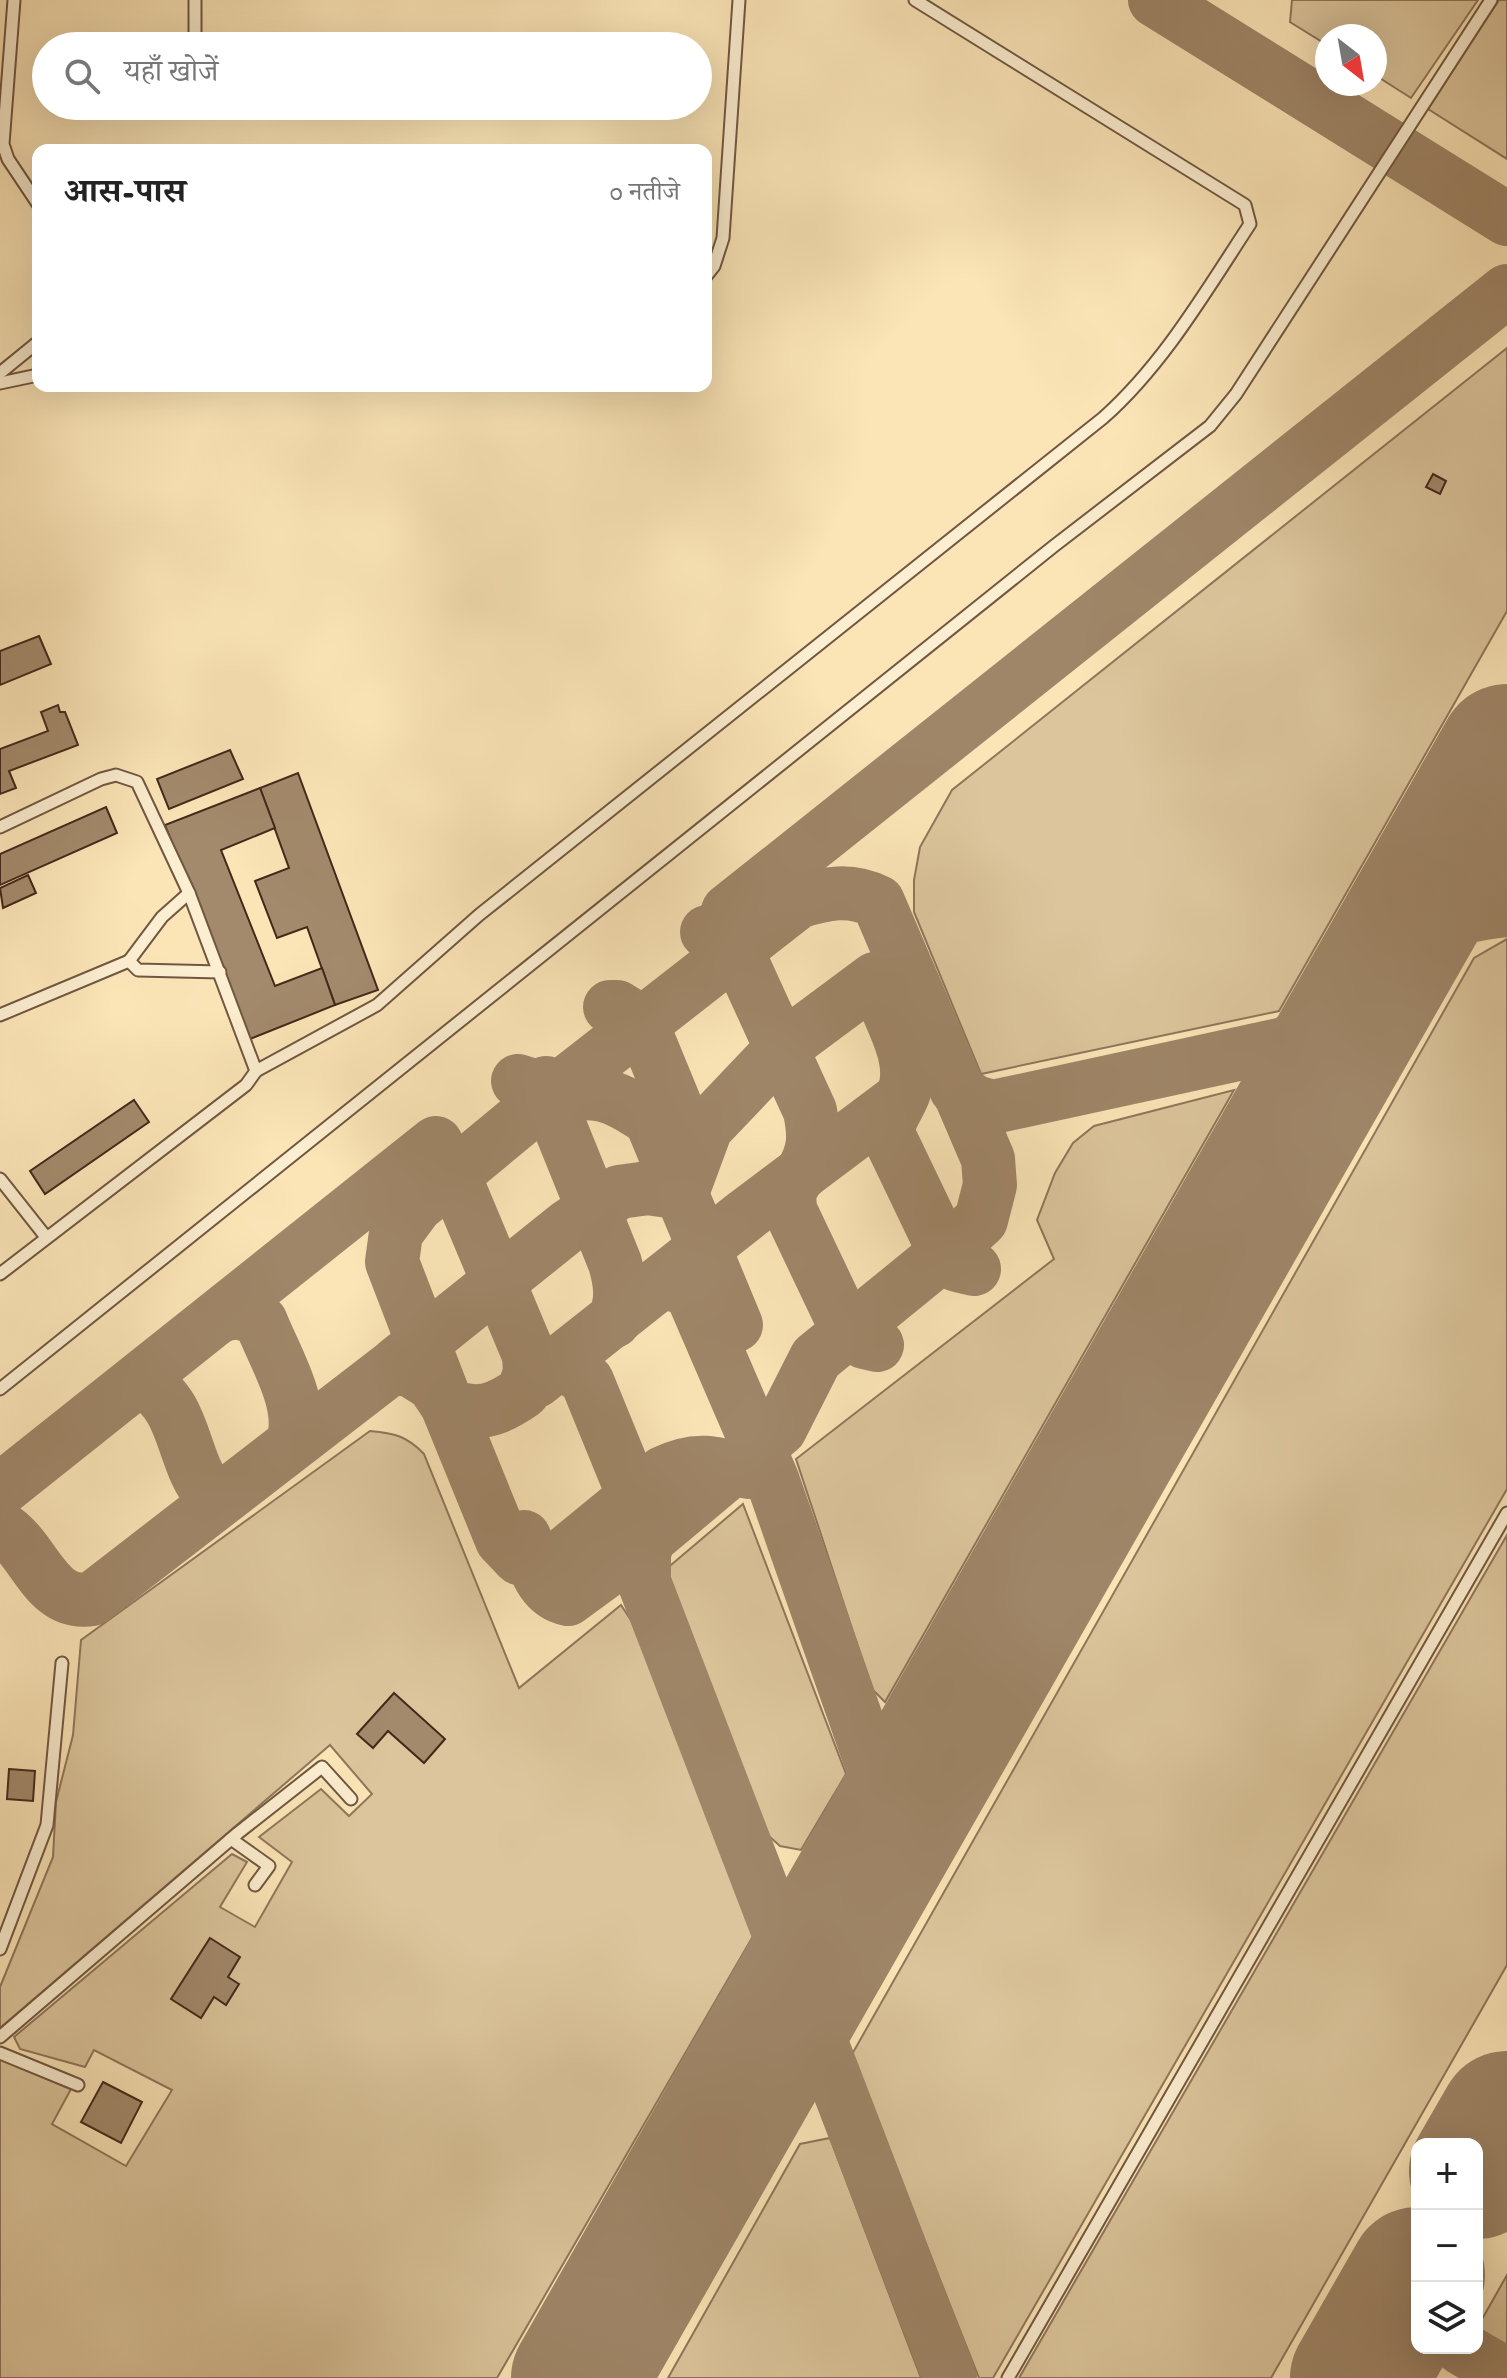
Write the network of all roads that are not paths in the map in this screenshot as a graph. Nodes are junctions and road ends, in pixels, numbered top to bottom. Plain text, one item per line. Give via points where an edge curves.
1 (14, 0) edge
2 (195, 0) edge
3 (739, 0) edge
4 (915, 0) edge
5 (1491, 0) edge
6 (14, 27) junction
7 (0, 30) edge
8 (195, 32) edge
9 (32, 195) edge
10 (712, 268) edge
11 (32, 347) edge
12 (0, 373) edge
13 (32, 376) edge
14 (0, 383) edge
15 (0, 827) edge
16 (189, 893) junction
17 (129, 961) junction
18 (220, 972) junction
19 (0, 1015) edge
20 (256, 1071) junction
21 (0, 1179) edge
22 (46, 1237) junction
23 (0, 1274) edge
24 (0, 1389) edge
25 (1507, 1513) edge
26 (62, 1663) dead end
27 (351, 1799) dead end
28 (231, 1839) junction
29 (255, 1885) dead end
30 (0, 1949) edge
31 (0, 2037) edge
32 (0, 2053) edge
33 (78, 2085) dead end
34 (1008, 2378) edge

1 - 6 lane
2 - 8 lane
3 - 10 lane via 723,238
4 - 20 lane via 1245,205 1250,224 1192,313 1103,418 479,915 401,988
5 - 24 lane via 1236,394 1210,426
6 - 7 lane
6 - 9 lane via 3,144
11 - 12 lane
13 - 14 lane
15 - 16 lane via 101,779 127,776 147,797
16 - 17 lane via 162,917
16 - 18 lane
17 - 18 lane via 138,970
17 - 19 lane
18 - 20 lane
20 - 22 lane via 246,1085
21 - 22 lane
22 - 23 lane
25 - 34 lane
26 - 30 lane via 47,1825
27 - 28 lane via 322,1767
28 - 29 lane via 269,1866
28 - 31 lane
32 - 33 lane

